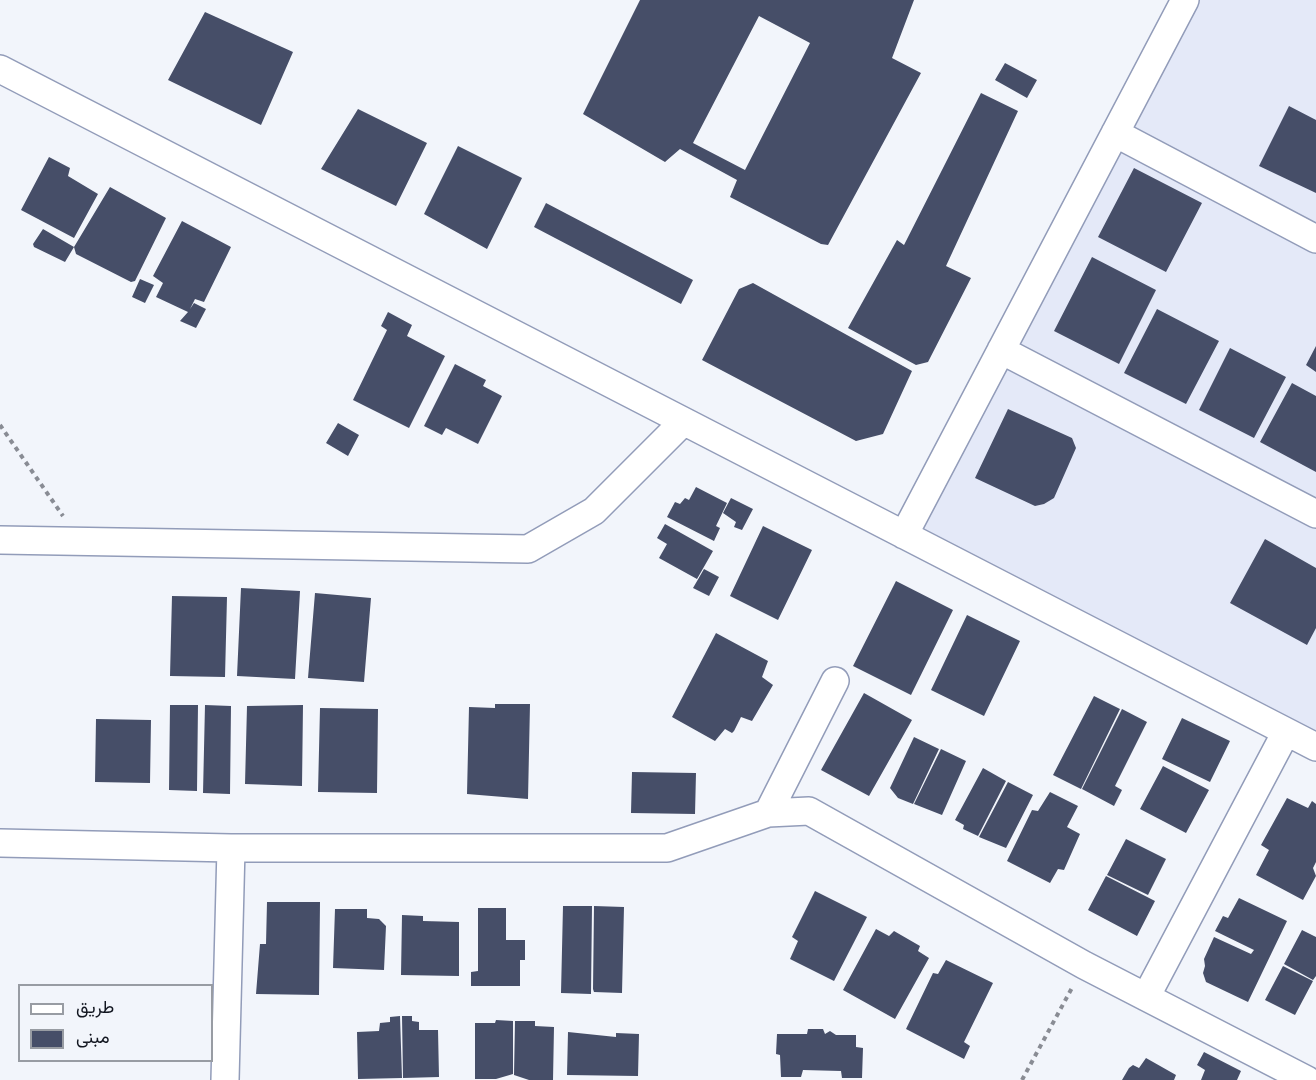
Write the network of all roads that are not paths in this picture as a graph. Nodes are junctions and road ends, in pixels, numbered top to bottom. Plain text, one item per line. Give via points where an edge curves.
1 (1185, 0) edge
2 (0, 69) edge
3 (1115, 133) junction
4 (1316, 239) edge
5 (1001, 350) junction
6 (683, 422) junction
7 (1316, 514) edge
8 (904, 536) junction
9 (0, 540) edge
10 (835, 681) dead end
11 (1286, 732) junction
12 (1316, 747) edge
13 (768, 813) junction
14 (0, 843) edge
15 (231, 848) junction
16 (1146, 997) junction
17 (225, 1080) edge
18 (1307, 1080) edge

1 - 3 street
2 - 6 street
3 - 4 street
3 - 5 street
5 - 7 street
5 - 8 street
6 - 8 street
6 - 9 street via 594,511 528,549
8 - 11 street
10 - 13 street
11 - 12 street
11 - 16 street
13 - 15 street via 667,848
13 - 16 street via 809,811
14 - 15 street
15 - 17 street
16 - 18 street

